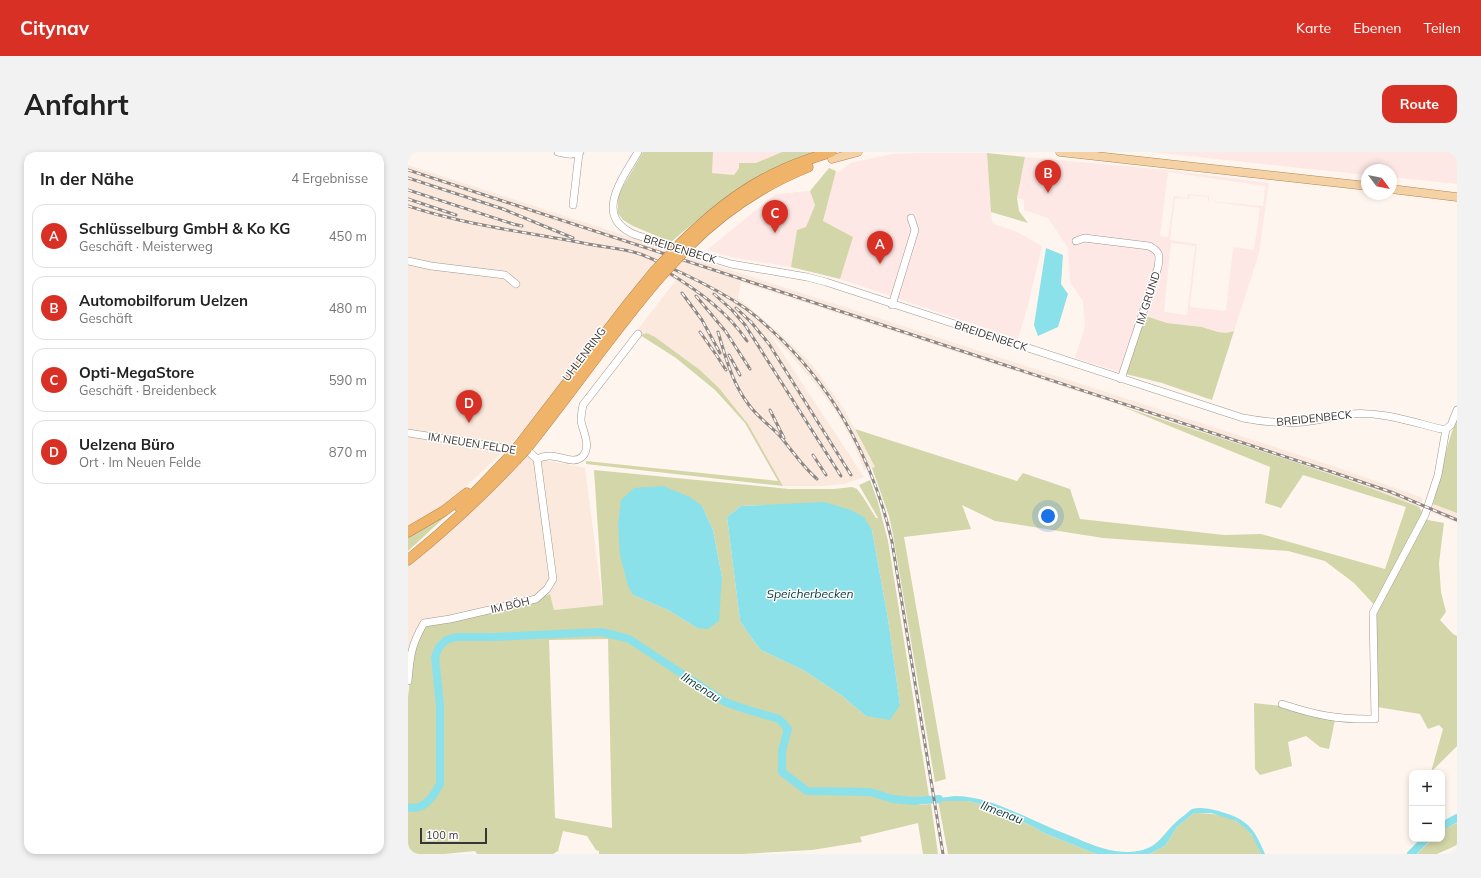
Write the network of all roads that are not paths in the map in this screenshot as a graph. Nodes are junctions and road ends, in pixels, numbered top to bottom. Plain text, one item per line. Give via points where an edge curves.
1 (558, 152) edge
2 (580, 152) edge
3 (638, 152) edge
4 (819, 152) edge
5 (858, 152) edge
6 (1060, 152) edge
7 (837, 154) edge
8 (782, 170) junction
9 (1361, 185) edge
10 (1397, 190) edge
11 (1457, 197) edge
12 (572, 205) dead end
13 (911, 218) dead end
14 (1076, 241) dead end
15 (684, 246) junction
16 (408, 260) edge
17 (516, 284) dead end
18 (892, 304) junction
19 (638, 334) dead end
20 (1121, 379) junction
21 (1457, 410) edge
22 (1446, 429) junction
23 (408, 433) edge
24 (513, 458) junction
25 (536, 458) junction
26 (501, 466) junction
27 (408, 532) edge
28 (408, 559) edge
29 (408, 681) edge
30 (1282, 704) dead end

1 - 2 street via 570,155
2 - 12 street
3 - 18 street, BREIDENBECK via 613,198 615,217 628,232 745,268 813,279
4 - 8 highway
5 - 7 main road
6 - 9 main road
7 - 8 highway
7 - 15 highway via 757,193
8 - 15 highway via 730,201 700,225
10 - 11 main road
13 - 18 street via 915,230
14 - 20 street, IM GRUND via 1084,238 1149,246 1157,250 1160,256
15 - 24 highway, UHLENRING, bridge via 627,305
16 - 17 street via 431,266 505,275
18 - 20 street, BREIDENBECK
19 - 25 street via 583,405 581,419 587,444 583,456 574,460 549,456
20 - 22 street, BREIDENBECK via 1258,421 1286,423 1351,414 1376,414
21 - 22 street via 1451,425
22 - 30 street via 1438,474 1425,515 1373,613 1375,719 1352,720 1322,716
23 - 25 street, IM NEUEN FELDE via 529,452
24 - 26 highway
24 - 28 highway via 467,510
25 - 29 street, IM BÖH via 553,579 536,599 424,623 411,650
26 - 27 highway via 444,511
26 - 28 highway

